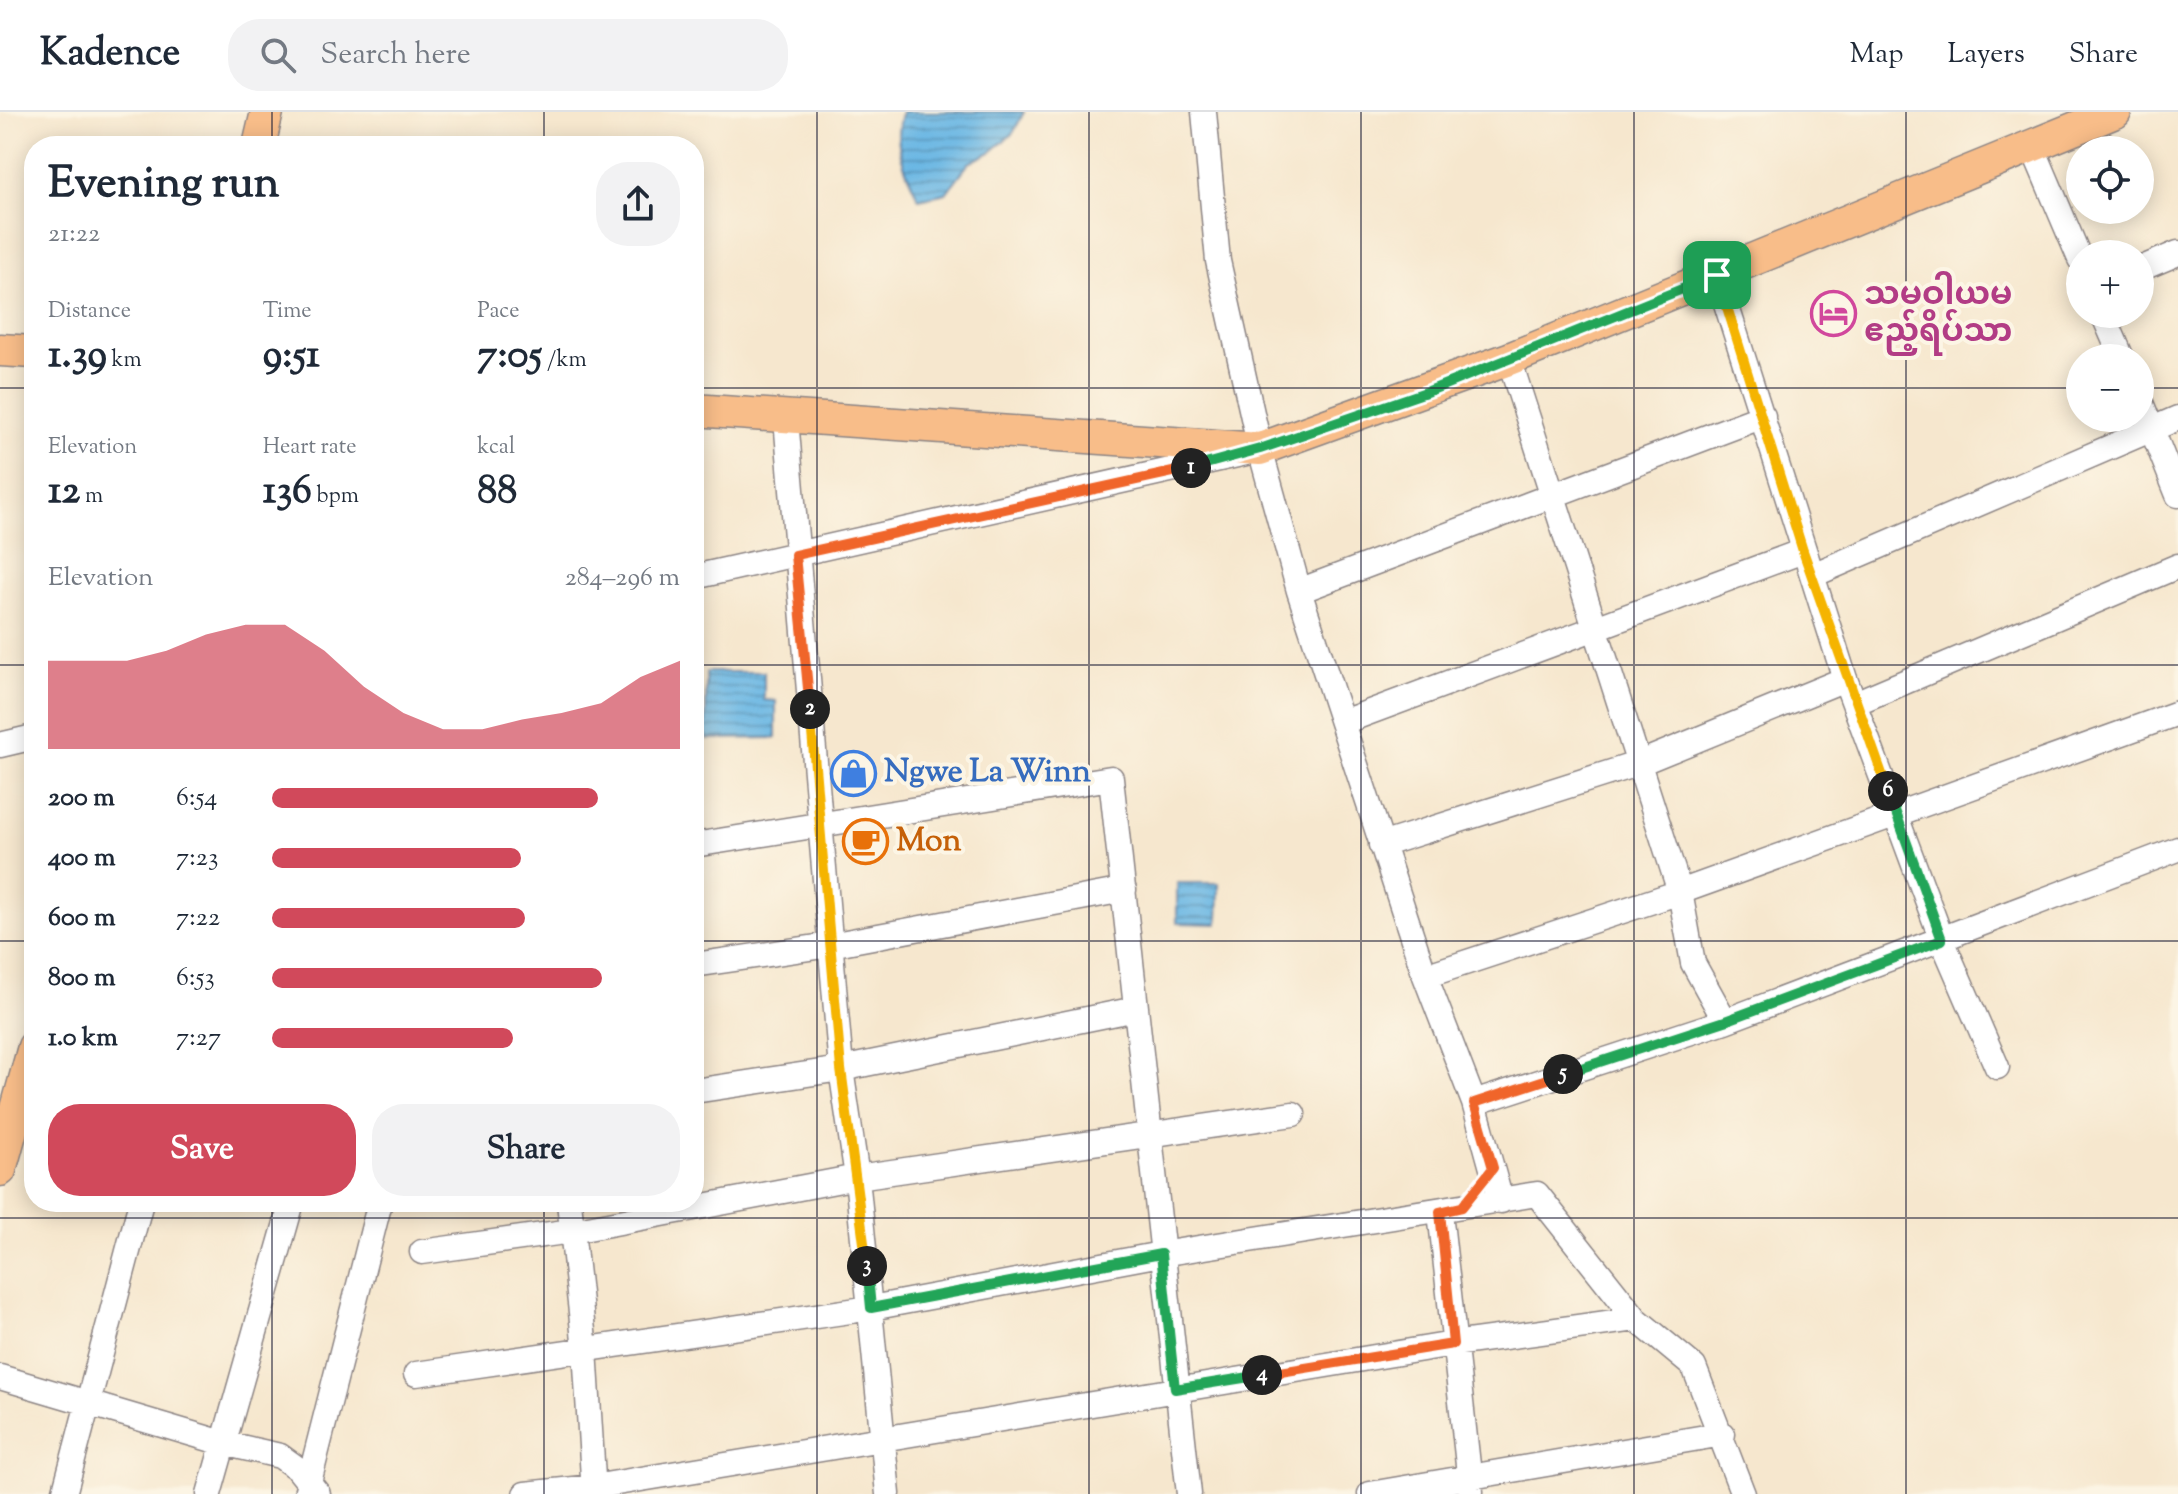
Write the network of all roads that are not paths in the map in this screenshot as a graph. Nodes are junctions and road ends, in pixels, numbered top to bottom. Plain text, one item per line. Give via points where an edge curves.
1 (267, 112) edge
2 (1204, 112) edge
3 (2115, 112) edge
4 (261, 136) edge
5 (2032, 146) junction
6 (2072, 240) edge
7 (2178, 253) edge
8 (2154, 263) edge
9 (1717, 275) junction
10 (0, 350) edge
11 (24, 351) edge
12 (1509, 359) junction
13 (704, 411) edge
14 (1763, 416) junction
15 (2178, 418) edge
16 (786, 419) junction
17 (2154, 428) edge
18 (2145, 432) edge
19 (2153, 432) edge
20 (1260, 449) junction
21 (1552, 493) junction
22 (2178, 495) edge
23 (1803, 551) junction
24 (795, 555) junction
25 (2178, 566) edge
26 (704, 575) edge
27 (1813, 575) junction
28 (1299, 591) junction
29 (1595, 627) junction
30 (1845, 679) junction
31 (1855, 703) junction
32 (2178, 713) edge
33 (1343, 722) junction
34 (24, 739) edge
35 (0, 745) edge
36 (1640, 763) junction
37 (1896, 813) junction
38 (821, 826) junction
39 (704, 844) edge
40 (1381, 845) junction
41 (2178, 849) edge
42 (1124, 890) junction
43 (1680, 892) junction
44 (1942, 940) junction
45 (830, 945) junction
46 (704, 964) edge
47 (1425, 976) junction
48 (1136, 1009) junction
49 (1725, 1021) junction
50 (1997, 1067) dead end
51 (841, 1069) junction
52 (24, 1083) edge
53 (704, 1090) edge
54 (1474, 1103) junction
55 (1293, 1114) dead end
56 (1150, 1135) junction
57 (1493, 1168) junction
58 (0, 1170) edge
59 (857, 1177) junction
60 (1501, 1201) junction
61 (704, 1206) edge
62 (1451, 1210) junction
63 (138, 1212) edge
64 (289, 1212) edge
65 (378, 1212) edge
66 (570, 1212) edge
67 (672, 1212) edge
68 (572, 1231) junction
69 (422, 1252) dead end
70 (1161, 1254) junction
71 (871, 1308) junction
72 (1636, 1319) junction
73 (1453, 1344) junction
74 (585, 1349) junction
75 (416, 1374) dead end
76 (0, 1377) edge
77 (1175, 1389) junction
78 (88, 1402) junction
79 (1723, 1434) junction
80 (880, 1438) junction
81 (223, 1443) junction
82 (1470, 1486) edge
83 (311, 1490) edge
84 (593, 1490) edge
85 (64, 1494) edge
86 (209, 1494) edge
87 (525, 1494) edge
88 (888, 1494) edge
89 (1189, 1494) edge
90 (1370, 1494) edge
91 (1743, 1494) edge

1 - 4 main road
2 - 20 street via 1218,261
3 - 5 main road
5 - 6 street
5 - 9 main road
7 - 8 street
9 - 12 main road
9 - 14 street
10 - 11 main road
12 - 20 main road
12 - 21 street
13 - 16 main road
14 - 21 street
14 - 23 street
15 - 17 street
16 - 20 main road
16 - 24 street
18 - 27 street
19 - 22 street
20 - 24 street
20 - 28 street
21 - 28 street
21 - 29 street
23 - 27 street
23 - 29 street
24 - 26 street
24 - 38 street
25 - 31 street
27 - 30 street
28 - 33 street
29 - 33 street
29 - 36 street
30 - 31 street
30 - 36 street
31 - 37 street
32 - 37 street
33 - 40 street
34 - 35 street
36 - 40 street
36 - 43 street
37 - 43 street
37 - 44 street
38 - 39 street
38 - 42 street via 1108,776 1113,781
38 - 45 street
40 - 47 street
41 - 44 street
42 - 45 street
42 - 48 street
43 - 47 street
43 - 49 street via 1693,963
44 - 49 street
44 - 50 street
45 - 46 street
45 - 51 street
47 - 54 street
48 - 51 street
48 - 56 street
49 - 54 street
51 - 53 street
51 - 59 street
52 - 58 main road
54 - 57 street
55 - 56 street
56 - 59 street
56 - 70 street
57 - 60 street
57 - 62 street
59 - 61 street
59 - 71 street
60 - 62 street
60 - 72 street via 1537,1194
62 - 70 street
62 - 73 street
63 - 78 street
64 - 81 street
65 - 83 street
66 - 68 street
67 - 68 street
68 - 69 street
68 - 74 street
70 - 71 street
70 - 77 street
71 - 74 street
71 - 80 street
72 - 73 street
72 - 79 street via 1694,1367
73 - 77 street
73 - 82 street
74 - 75 street
74 - 84 street
76 - 78 street
77 - 80 street
77 - 89 street
78 - 81 street
78 - 85 street
79 - 82 street
79 - 91 street
80 - 84 street
80 - 88 street
81 - 83 street via 280,1456
81 - 86 street
82 - 90 street
84 - 87 street

